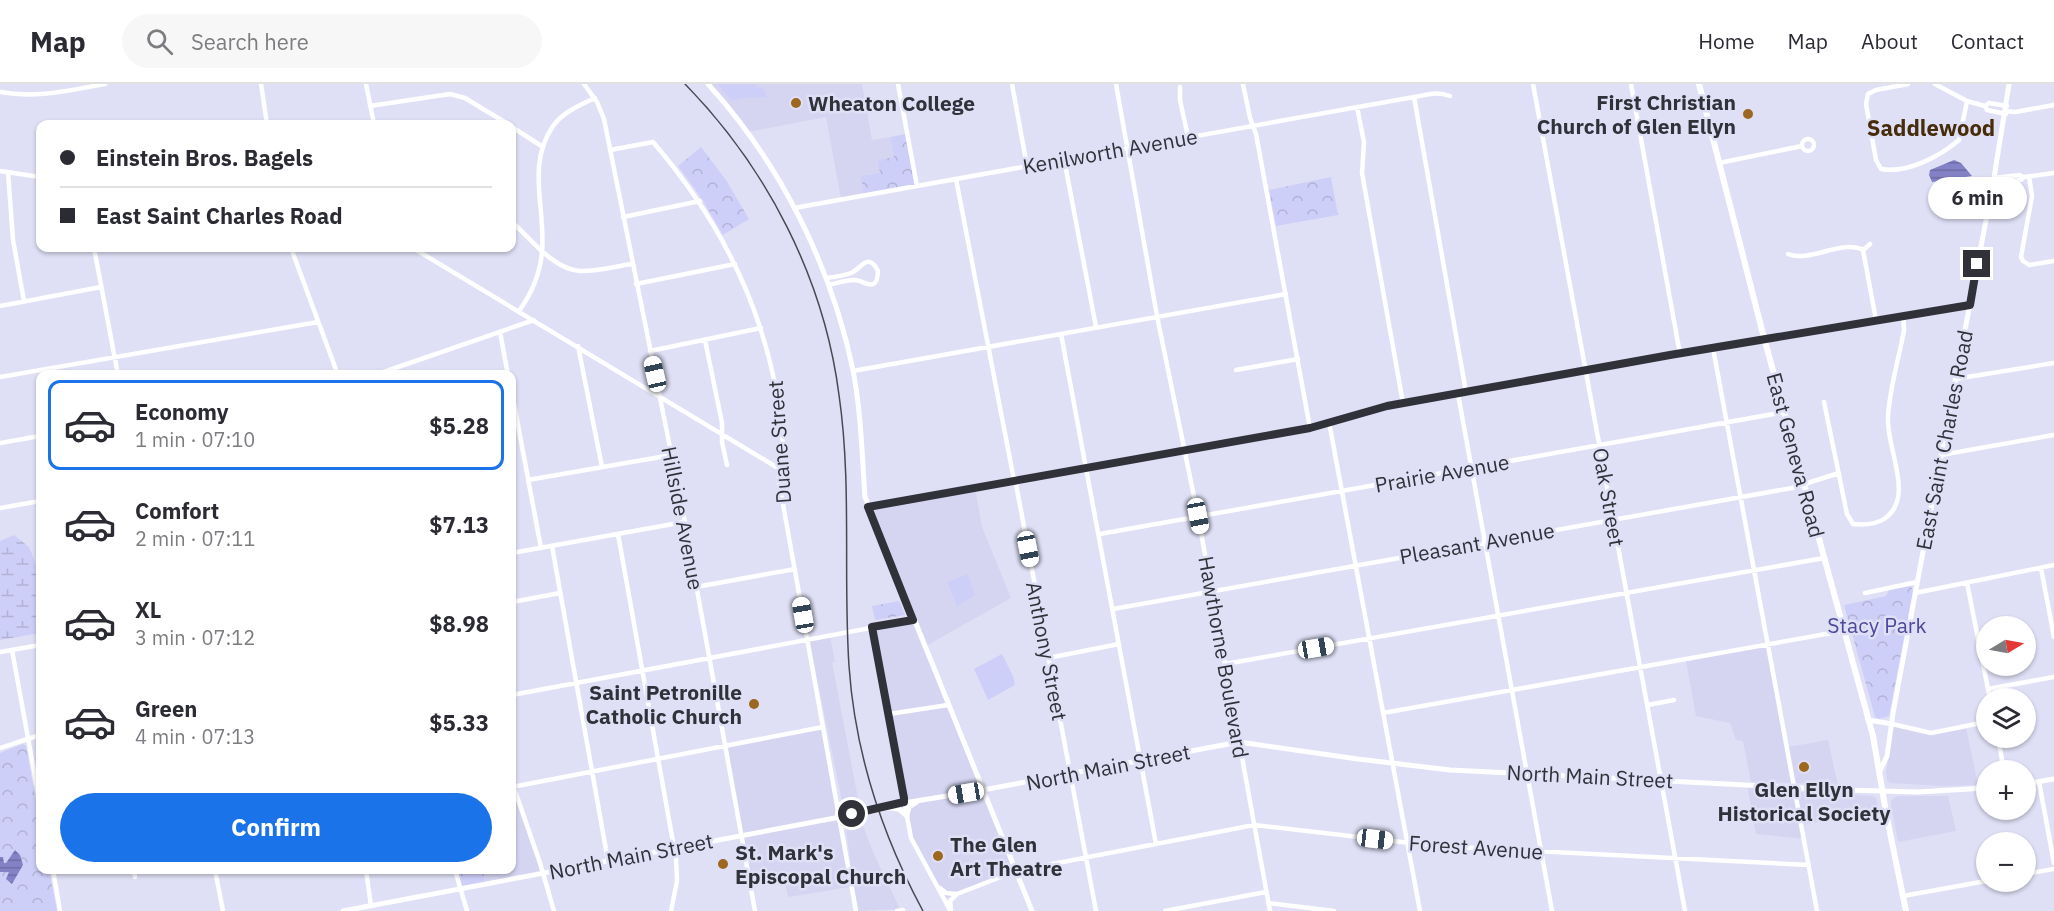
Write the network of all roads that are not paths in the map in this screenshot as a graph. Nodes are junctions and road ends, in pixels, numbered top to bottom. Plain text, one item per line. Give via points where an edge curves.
1 (60, 84) edge
2 (105, 84) edge
3 (261, 84) edge
4 (366, 84) edge
5 (584, 84) edge
6 (708, 84) edge
7 (898, 84) edge
8 (1012, 84) edge
9 (1116, 84) edge
10 (1243, 84) edge
11 (1533, 84) edge
12 (1631, 84) edge
13 (1699, 84) edge
14 (1908, 84) edge
15 (1935, 84) edge
16 (2010, 84) edge
17 (1427, 85) edge
18 (1180, 87) dead end
19 (0, 92) edge
20 (62, 92) junction
21 (1426, 93) junction
22 (1450, 96) dead end
23 (1414, 97) junction
24 (594, 98) junction
25 (1967, 101) junction
26 (2054, 105) edge
27 (370, 106) junction
28 (1357, 107) junction
29 (2006, 110) junction
30 (266, 120) edge
31 (373, 120) edge
32 (500, 120) edge
33 (1252, 126) junction
34 (516, 130) edge
35 (1188, 137) junction
36 (1802, 146) dead end
37 (543, 147) junction
38 (1126, 148) junction
39 (610, 150) junction
40 (1064, 159) junction
41 (1719, 163) junction
42 (1027, 166) junction
43 (0, 171) edge
44 (8, 172) junction
45 (2054, 173) edge
46 (36, 176) edge
47 (2026, 176) junction
48 (956, 179) junction
49 (1994, 181) junction
50 (917, 186) junction
51 (700, 201) junction
52 (794, 208) junction
53 (623, 217) junction
54 (516, 226) edge
55 (1870, 244) dead end
56 (1863, 250) junction
57 (95, 252) edge
58 (292, 252) edge
59 (420, 252) edge
60 (542, 252) junction
61 (1788, 254) dead end
62 (2054, 261) edge
63 (632, 264) junction
64 (735, 264) junction
65 (826, 278) junction
66 (636, 284) junction
67 (829, 285) junction
68 (101, 287) junction
69 (1286, 294) junction
70 (24, 301) junction
71 (1970, 305) junction
72 (0, 306) edge
73 (519, 311) junction
74 (1157, 316) junction
75 (1903, 316) junction
76 (534, 320) junction
77 (1876, 320) junction
78 (318, 322) junction
79 (1096, 327) junction
80 (761, 328) junction
81 (500, 332) junction
82 (1061, 334) junction
83 (705, 340) junction
84 (1765, 340) junction
85 (578, 346) junction
86 (988, 347) junction
87 (1713, 348) junction
88 (650, 351) junction
89 (1680, 354) junction
90 (114, 357) junction
91 (1298, 359) junction
92 (2054, 363) edge
93 (40, 370) edge
94 (117, 370) edge
95 (336, 370) edge
96 (390, 370) edge
97 (507, 370) edge
98 (1236, 370) dead end
99 (36, 371) edge
100 (853, 371) junction
101 (1585, 371) junction
102 (0, 377) edge
103 (1955, 379) junction
104 (1466, 392) junction
105 (1458, 394) junction
106 (660, 396) junction
107 (1824, 402) dead end
108 (1403, 403) junction
109 (1785, 412) junction
110 (516, 415) edge
111 (1329, 422) junction
112 (1727, 422) junction
113 (1310, 428) junction
114 (722, 433) junction
115 (2054, 435) edge
116 (36, 437) edge
117 (0, 443) edge
118 (1600, 445) junction
119 (1184, 449) junction
120 (672, 455) junction
121 (1941, 455) junction
122 (727, 465) dead end
123 (602, 467) junction
124 (1086, 467) junction
125 (1471, 467) junction
126 (778, 468) junction
127 (1839, 473) junction
128 (1014, 479) junction
129 (528, 480) junction
130 (1804, 485) junction
131 (1342, 490) junction
132 (1740, 496) junction
133 (36, 502) edge
134 (868, 507) junction
135 (0, 508) edge
136 (1198, 516) junction
137 (1613, 519) junction
138 (684, 522) junction
139 (618, 534) junction
140 (1100, 534) junction
141 (1485, 542) junction
142 (552, 546) junction
143 (541, 548) junction
144 (516, 552) edge
145 (1824, 558) junction
146 (1356, 564) junction
147 (2054, 565) edge
148 (2041, 568) junction
149 (795, 569) junction
150 (1754, 571) junction
151 (1917, 582) junction
152 (1967, 583) junction
153 (696, 587) junction
154 (1211, 590) junction
155 (560, 593) junction
156 (1627, 593) junction
157 (1865, 593) dead end
158 (1915, 593) junction
159 (516, 601) edge
160 (1113, 609) junction
161 (1499, 616) junction
162 (913, 620) junction
163 (872, 627) junction
164 (1843, 631) junction
165 (2054, 637) edge
166 (1370, 638) junction
167 (807, 639) junction
168 (1119, 644) junction
169 (1768, 644) junction
170 (36, 646) edge
171 (12, 650) junction
172 (0, 652) edge
173 (709, 657) junction
174 (1048, 658) junction
175 (1225, 664) junction
176 (1641, 667) junction
177 (643, 669) junction
178 (2054, 676) edge
179 (576, 682) junction
180 (1988, 688) edge
181 (1993, 688) edge
182 (1512, 690) junction
183 (516, 694) edge
184 (1674, 699) dead end
185 (948, 705) junction
186 (1648, 705) junction
187 (1383, 712) junction
188 (889, 714) junction
189 (1868, 720) junction
190 (1892, 724) junction
191 (1976, 724) edge
192 (823, 728) junction
193 (36, 736) edge
194 (28, 738) junction
195 (1239, 742) junction
196 (725, 745) junction
197 (0, 748) edge
198 (659, 759) junction
199 (1141, 760) junction
200 (1393, 764) junction
201 (592, 771) junction
202 (1880, 772) junction
203 (1528, 773) junction
204 (1070, 774) junction
205 (2054, 779) edge
206 (1662, 780) junction
207 (36, 782) edge
208 (2036, 782) edge
209 (2039, 782) junction
210 (516, 784) edge
211 (1795, 787) junction
212 (1976, 789) edge
213 (983, 790) junction
214 (1882, 791) junction
215 (516, 796) edge
216 (904, 802) junction
217 (918, 802) junction
218 (888, 808) junction
219 (907, 816) junction
220 (839, 817) junction
221 (1254, 825) junction
222 (741, 835) junction
223 (1408, 843) junction
224 (1156, 844) junction
225 (675, 849) junction
226 (1542, 851) junction
227 (1086, 857) junction
228 (1676, 857) junction
229 (608, 861) junction
230 (2054, 863) edge
231 (1809, 865) junction
232 (2054, 868) edge
233 (1016, 871) junction
234 (2036, 872) edge
235 (543, 873) junction
236 (54, 874) edge
237 (135, 874) edge
238 (216, 874) edge
239 (367, 874) edge
240 (456, 874) edge
241 (135, 877) dead end
242 (934, 881) junction
243 (1976, 882) edge
244 (461, 888) junction
245 (1266, 892) junction
246 (957, 894) junction
247 (1903, 896) junction
248 (1209, 903) junction
249 (1268, 903) junction
250 (371, 906) junction
251 (60, 911) edge
252 (223, 911) edge
253 (343, 911) edge
254 (468, 911) edge
255 (554, 911) edge
256 (671, 911) edge
257 (754, 911) edge
258 (856, 911) edge
259 (951, 911) edge
260 (1032, 911) edge
261 (1096, 911) edge
262 (1166, 911) edge
263 (1211, 911) edge
264 (1270, 911) edge
265 (1335, 911) edge
266 (1420, 911) edge
267 (1552, 911) edge
268 (1685, 911) edge
269 (1818, 911) edge
270 (1906, 911) edge

1 - 20 street
2 - 20 street
3 - 30 street
4 - 27 street
5 - 24 street, Hillside Avenue
6 - 52 street via 760,152
7 - 50 street
8 - 42 street
9 - 38 street, Hawthorne Boulevard
10 - 33 street
11 - 101 street, Oak Street
12 - 89 street
13 - 41 main road, East Geneva Road
14 - 25 street via 1868,94 1866,104 1881,169 1914,165 1949,148 1959,140
15 - 25 street
16 - 29 street, East Saint Charles Road
17 - 21 street
18 - 35 street
19 - 20 street
21 - 22 street
21 - 23 street, Kenilworth Avenue
23 - 28 street, Kenilworth Avenue
23 - 104 street
24 - 37 street via 563,116
24 - 39 street, Hillside Avenue via 602,113
25 - 29 street via 1987,110
26 - 29 street
27 - 31 street
27 - 32 street via 450,94 465,98
28 - 33 street, Kenilworth Avenue
28 - 108 street via 1364,142 1362,172
29 - 49 street, East Saint Charles Road
33 - 35 street, Kenilworth Avenue
33 - 69 street
34 - 37 street
35 - 38 street, Kenilworth Avenue
36 - 41 street
37 - 60 street via 538,183
38 - 40 street, Kenilworth Avenue
38 - 74 street, Hawthorne Boulevard
39 - 51 street, Duane Street via 654,142
39 - 53 street, Hillside Avenue
40 - 42 street, Kenilworth Avenue
40 - 79 street
41 - 84 main road, East Geneva Road
42 - 48 street, Kenilworth Avenue
43 - 44 street
44 - 46 street
44 - 70 street via 12,233
45 - 47 street
47 - 49 street via 2021,180
47 - 62 street via 2032,196 2022,261 2029,265
48 - 50 street, Kenilworth Avenue
48 - 86 street, Anthony Street
49 - 71 street, East Saint Charles Road
50 - 52 street, Kenilworth Avenue
51 - 53 street
51 - 64 street, Duane Street
52 - 65 street
53 - 63 street, Hillside Avenue
54 - 60 street
55 - 56 street
56 - 61 street via 1852,247
56 - 77 street
57 - 68 street
58 - 78 street
59 - 73 street
60 - 63 street via 576,271
60 - 73 street via 535,284
63 - 66 street, Hillside Avenue
64 - 66 street
64 - 80 street, Duane Street
65 - 67 street
65 - 67 street via 854,272 867,262 879,271 872,285 854,280
66 - 88 street, Hillside Avenue
67 - 100 street
68 - 70 street
68 - 90 street
69 - 74 street
69 - 91 street
70 - 72 street
71 - 75 street
71 - 103 street, East Saint Charles Road
73 - 76 street
74 - 79 street
74 - 119 street, Hawthorne Boulevard
75 - 77 street
75 - 127 street via 1904,330 1887,421 1899,488 1894,511 1879,522 1853,524 1847,514
76 - 81 street
76 - 85 street
77 - 84 street
78 - 90 street
78 - 95 street
79 - 82 street
80 - 83 street
80 - 126 street, Duane Street via 773,367 783,429
81 - 96 street
81 - 97 street
82 - 86 street
82 - 124 street
83 - 88 street
83 - 114 street
84 - 87 street
84 - 109 main road, East Geneva Road
85 - 106 street
85 - 123 street
86 - 100 street
86 - 128 street, Anthony Street
87 - 89 street
87 - 112 street
88 - 106 street, Hillside Avenue
89 - 101 street
90 - 93 street
90 - 94 street
91 - 98 street
91 - 113 street
92 - 103 street
99 - 102 street
100 - 134 street
101 - 104 street
101 - 118 street, Oak Street
103 - 121 street, East Saint Charles Road
104 - 105 street
105 - 108 street
105 - 125 street
106 - 114 street
106 - 120 street, Hillside Avenue
107 - 127 street
108 - 111 street
109 - 112 street, Prairie Avenue
109 - 130 main road, East Geneva Road
110 - 129 street
111 - 113 street
111 - 131 street
112 - 118 street, Prairie Avenue
112 - 132 street
113 - 119 street
114 - 122 street
114 - 126 street
115 - 121 street
116 - 117 street
118 - 125 street, Prairie Avenue
118 - 137 street, Oak Street
119 - 124 street
119 - 136 street, Hawthorne Boulevard
120 - 123 street
120 - 138 street, Hillside Avenue
121 - 151 street, East Saint Charles Road
123 - 129 street
124 - 128 street
124 - 140 street
125 - 131 street, Prairie Avenue
125 - 141 street
126 - 149 street, Duane Street
127 - 130 street, Pleasant Avenue
128 - 134 street
128 - 174 street, Anthony Street
129 - 143 street
130 - 132 street, Pleasant Avenue
130 - 145 main road, East Geneva Road
131 - 136 street, Prairie Avenue
131 - 146 street
132 - 137 street, Pleasant Avenue
132 - 150 street
133 - 135 street
134 - 162 street
136 - 140 street, Prairie Avenue
136 - 154 street, Hawthorne Boulevard
137 - 141 street, Pleasant Avenue
137 - 156 street, Oak Street
138 - 139 street
138 - 153 street, Hillside Avenue
139 - 142 street
139 - 177 street
140 - 160 street
141 - 146 street, Pleasant Avenue
141 - 161 street
142 - 143 street
142 - 155 street
143 - 144 street
145 - 150 street
145 - 164 main road, East Geneva Road
146 - 154 street, Pleasant Avenue
146 - 166 street
147 - 148 street
148 - 152 street
148 - 165 street
149 - 153 street
149 - 167 street, Duane Street
150 - 156 street
150 - 169 street
151 - 157 street
151 - 158 street, East Saint Charles Road
152 - 158 street
152 - 180 street
153 - 173 street, Hillside Avenue
154 - 160 street, Pleasant Avenue
154 - 175 street, Hawthorne Boulevard
155 - 159 street
155 - 179 street
156 - 161 street
156 - 176 street, Oak Street
158 - 190 street, East Saint Charles Road
160 - 168 street
161 - 166 street
161 - 182 street
162 - 163 street
162 - 185 street
163 - 167 street
163 - 188 street
164 - 169 street
164 - 189 main road, East Geneva Road
166 - 175 street
166 - 187 street
167 - 173 street
167 - 192 street, Duane Street
168 - 174 street
168 - 199 street
169 - 176 street
169 - 211 street
170 - 171 street
171 - 172 street
171 - 194 street
173 - 177 street
173 - 196 street, Hillside Avenue
174 - 204 street, Anthony Street
175 - 195 street, Hawthorne Boulevard
176 - 182 street
176 - 186 street, Oak Street
177 - 179 street
177 - 198 street
178 - 181 street
179 - 183 street
179 - 201 street
182 - 187 street
182 - 203 street
184 - 186 street
185 - 188 street
185 - 213 street
186 - 206 street, Oak Street
187 - 200 street
188 - 216 street
189 - 190 street
189 - 202 main road, East Geneva Road
190 - 191 street via 1931,733
190 - 202 street, East Saint Charles Road
192 - 196 street
192 - 220 street, Duane Street
193 - 194 street
194 - 197 street
194 - 207 street
195 - 199 street, North Main Street
195 - 200 street, North Main Street
195 - 221 street, Hawthorne Boulevard
196 - 198 street
196 - 222 street, Hillside Avenue
198 - 201 street
198 - 225 street
199 - 204 street, North Main Street
199 - 224 street
200 - 203 street, North Main Street
200 - 223 street
201 - 210 street
201 - 229 street
202 - 214 main road, East Geneva Road
203 - 206 street, North Main Street
203 - 226 street
204 - 213 street, North Main Street
204 - 227 street, Anthony Street
205 - 209 street
206 - 211 street, North Main Street
206 - 228 street, Oak Street
208 - 209 street
209 - 230 street
211 - 214 street, North Main Street
211 - 231 street
212 - 214 street, North Main Street
213 - 217 street, North Main Street
213 - 233 street
214 - 247 main road
215 - 235 street
216 - 217 street, North Main Street
216 - 218 street, North Main Street
216 - 219 street
217 - 219 street via 909,807
218 - 219 street via 898,808
218 - 220 street, North Main Street
219 - 242 street via 911,838
220 - 222 street, North Main Street
220 - 258 street, Duane Street
221 - 223 street, Forest Avenue
221 - 224 street, Forest Avenue
221 - 245 street, Hawthorne Boulevard
222 - 225 street, North Main Street
222 - 257 street, Hillside Avenue
223 - 226 street, Forest Avenue
223 - 266 street
224 - 227 street, Forest Avenue
225 - 229 street, North Main Street
225 - 256 street via 677,874
226 - 228 street, Forest Avenue
226 - 267 street
227 - 233 street, Forest Avenue
227 - 261 street, Anthony Street
228 - 231 street, Forest Avenue
228 - 268 street, Oak Street
229 - 235 street, North Main Street
231 - 269 street
232 - 234 street
233 - 246 street, Forest Avenue
233 - 260 street
235 - 244 street, North Main Street
235 - 255 street
236 - 251 street
237 - 241 street
238 - 252 street
239 - 250 street
240 - 244 street
242 - 246 street via 946,893
242 - 259 street
243 - 247 street
244 - 250 street, North Main Street
244 - 254 street
245 - 248 street
245 - 249 street, Hawthorne Boulevard
246 - 259 street via 950,901
247 - 270 main road
248 - 262 street
248 - 263 street
249 - 264 street, Hawthorne Boulevard
249 - 265 street
250 - 253 street, North Main Street

